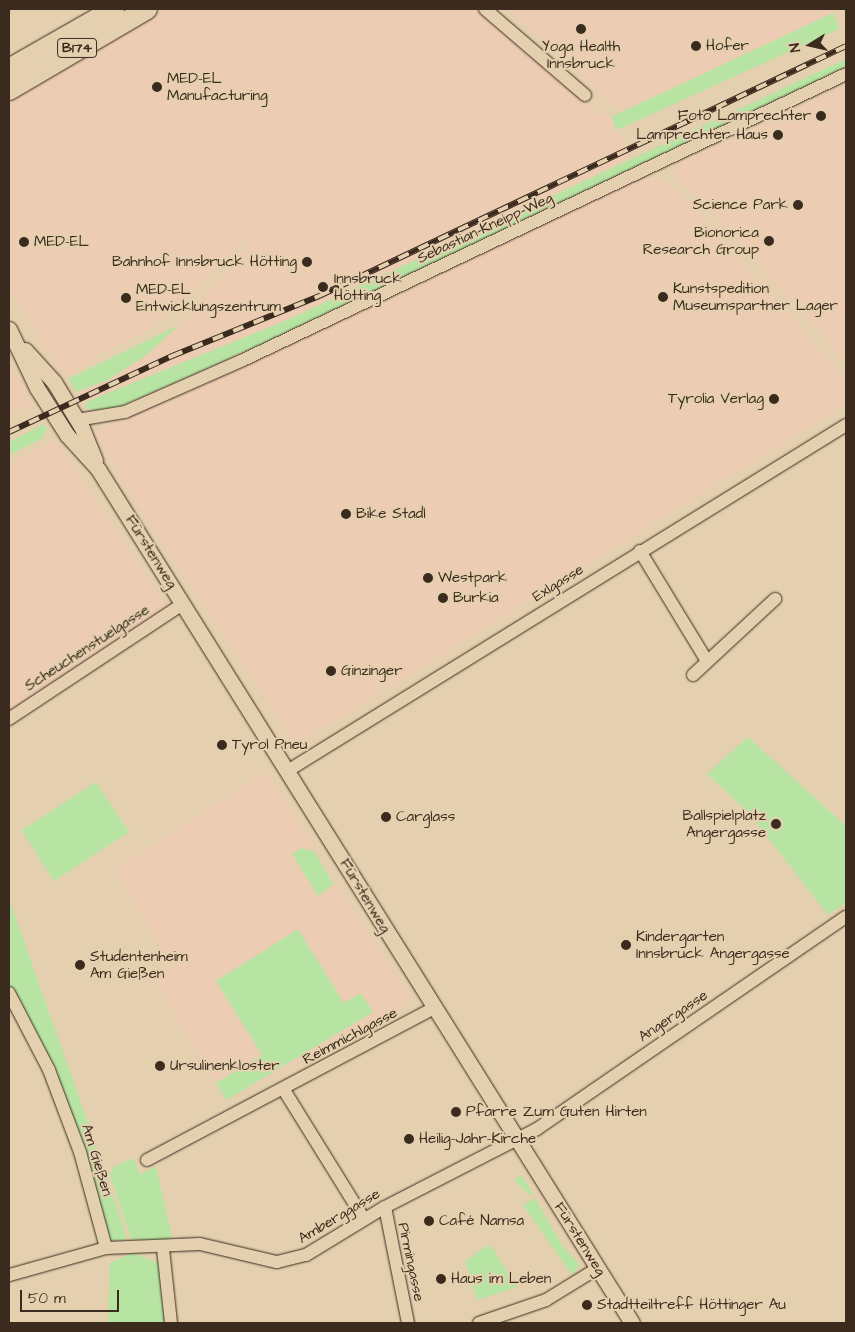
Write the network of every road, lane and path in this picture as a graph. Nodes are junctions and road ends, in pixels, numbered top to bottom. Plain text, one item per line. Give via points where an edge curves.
1 (114, 9) edge
2 (148, 9) edge
3 (485, 9) edge
4 (9, 69) edge
5 (846, 74) edge
6 (9, 90) edge
7 (585, 95) dead end
8 (12, 334) edge
9 (77, 420) junction
10 (846, 425) edge
11 (98, 469) junction
12 (640, 551) junction
13 (776, 599) dead end
14 (183, 604) junction
15 (707, 661) junction
16 (693, 675) dead end
17 (9, 719) edge
18 (288, 770) junction
19 (846, 917) edge
20 (9, 993) edge
21 (434, 1008) junction
22 (284, 1090) junction
23 (518, 1140) junction
24 (147, 1160) dead end
25 (385, 1207) junction
26 (364, 1220) junction
27 (106, 1248) junction
28 (163, 1249) junction
29 (598, 1268) junction
30 (9, 1275) edge
31 (171, 1323) edge
32 (408, 1323) edge
33 (479, 1323) edge
34 (632, 1323) edge

1 - 4 main road, B174
2 - 6 main road, B174
3 - 7 street
5 - 9 street, Sebastian-Kneipp-Weg via 243,360 125,412
8 - 9 street, Fürstenweg via 54,382
8 - 11 street, Fürstenweg via 56,418
9 - 11 street, Fürstenweg
10 - 12 street, Exlgasse
11 - 14 street, Fürstenweg
12 - 15 street
12 - 18 street, Exlgasse
13 - 15 street
14 - 17 street, Scheuchenstuelgasse
14 - 18 street, Fürstenweg
15 - 16 street
18 - 21 street, Fürstenweg
19 - 23 street, Angergasse
20 - 27 street, Am Gießen via 49,1070 80,1152
21 - 22 street, Reimmichlgasse
21 - 23 street, Fürstenweg
22 - 24 street, Reimmichlgasse
22 - 26 street
23 - 25 street, Amberggasse
23 - 29 street, Fürstenweg
25 - 26 street, Amberggasse
25 - 32 street, Pirmingasse
26 - 28 street, Amberggasse via 296,1260 260,1261 230,1248 200,1244
27 - 28 street, Amberggasse
27 - 30 street
28 - 31 street
29 - 33 street via 546,1300
29 - 34 street, Fürstenweg

